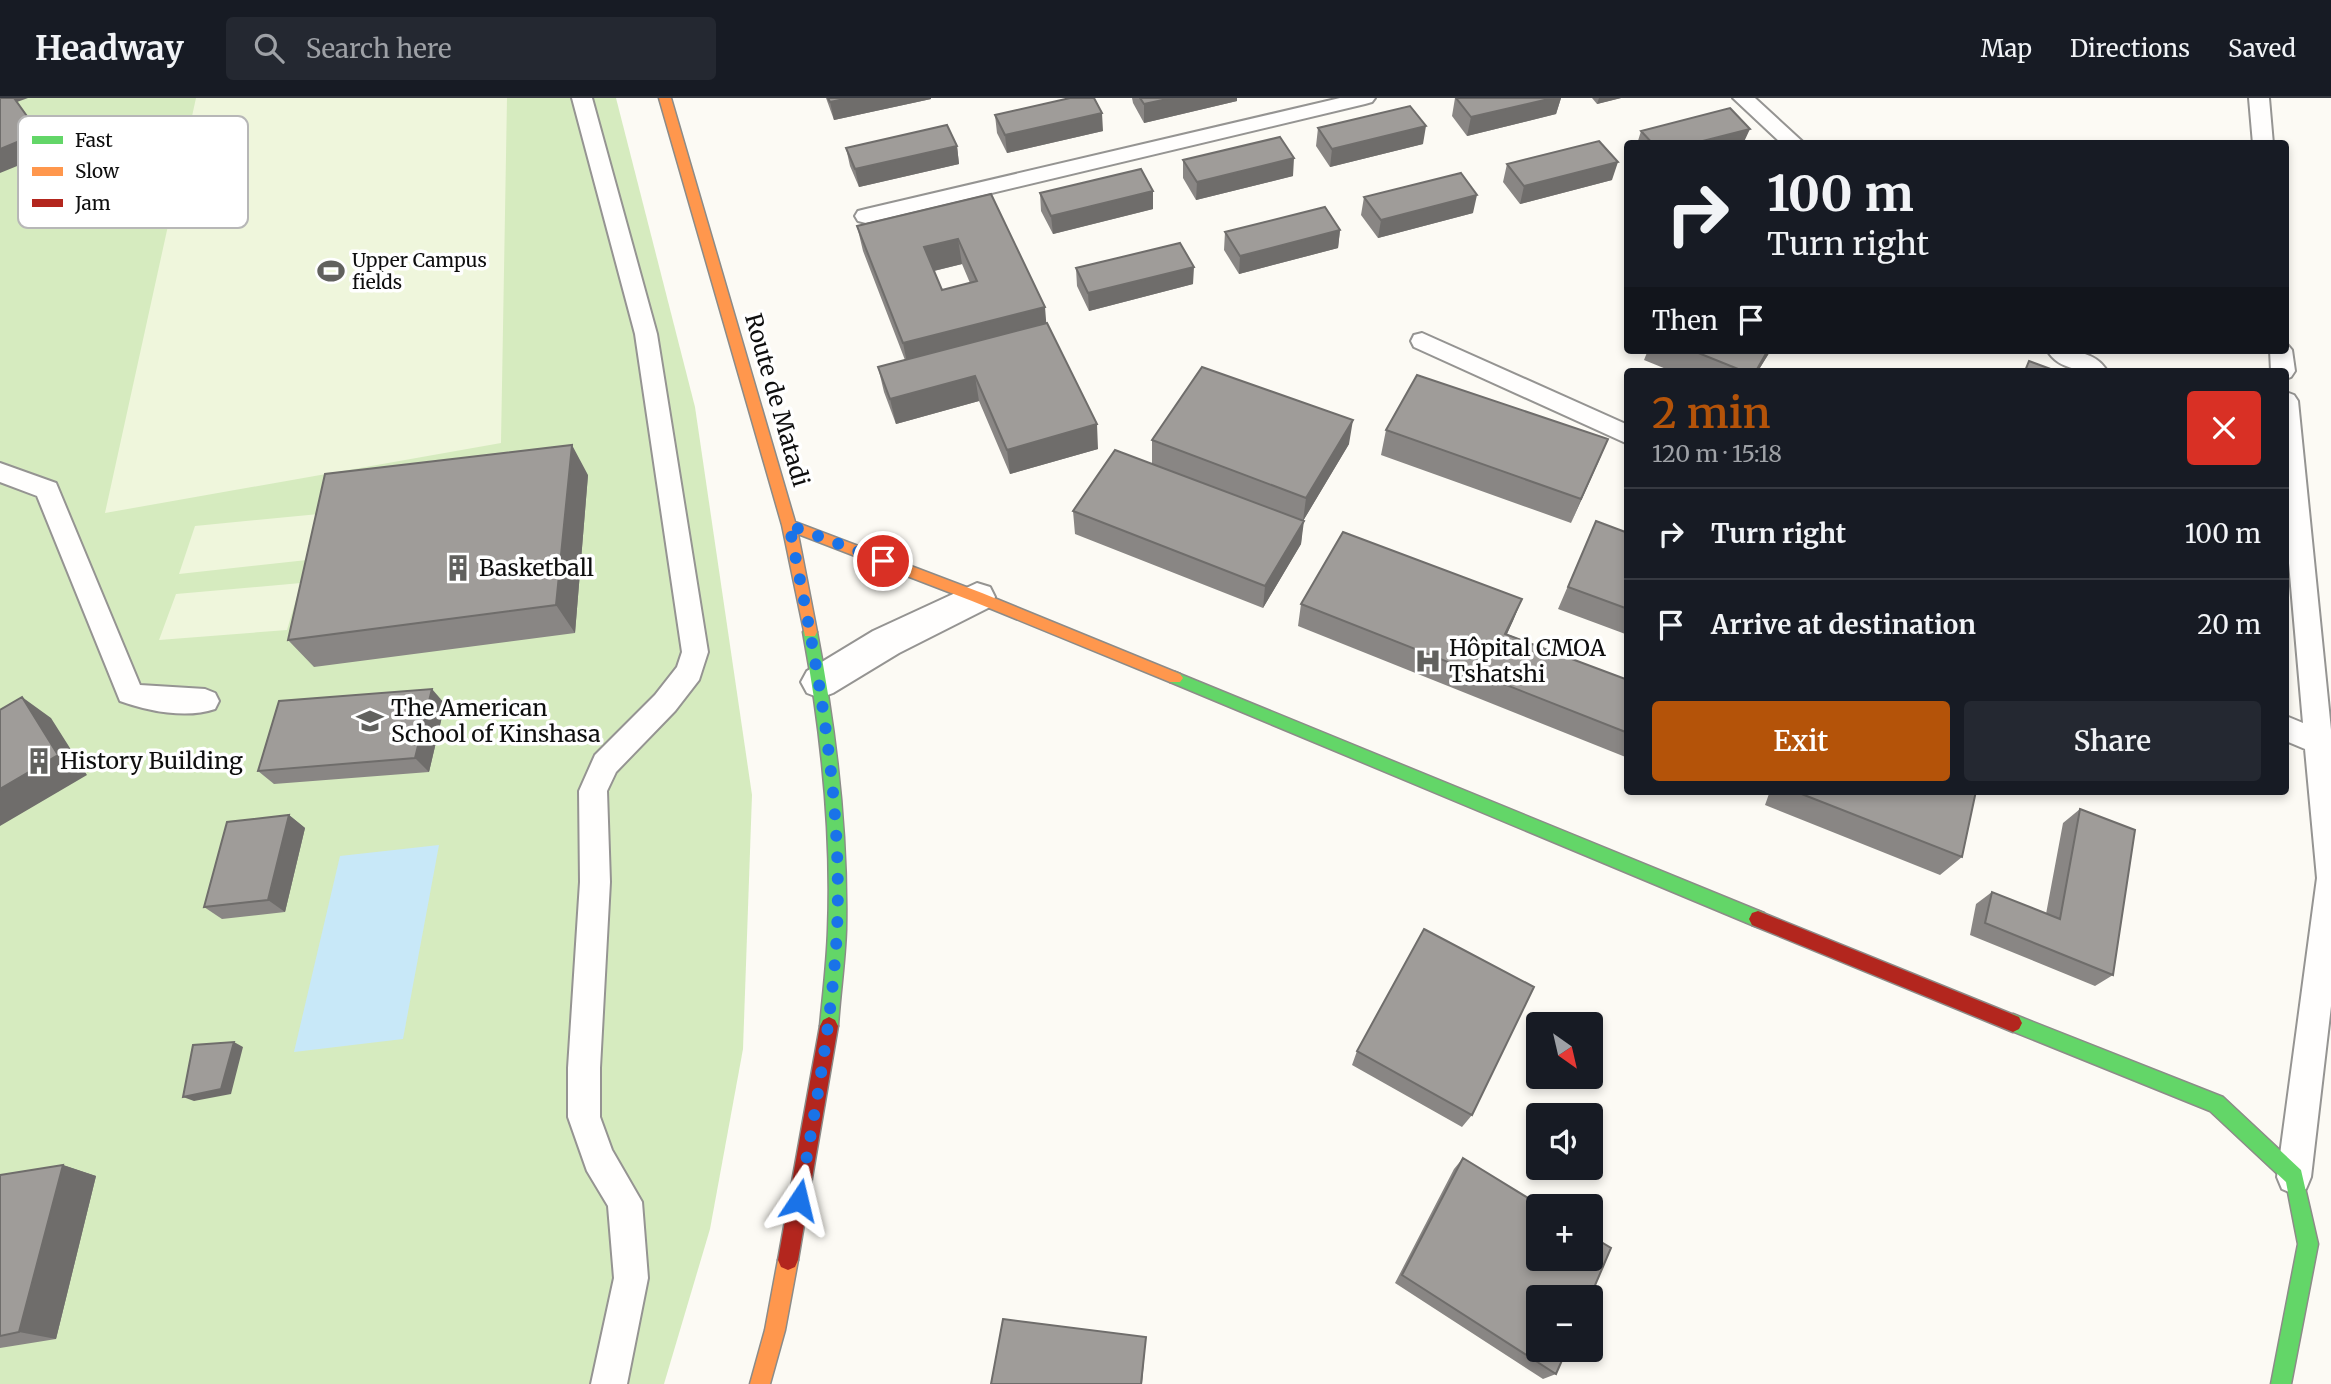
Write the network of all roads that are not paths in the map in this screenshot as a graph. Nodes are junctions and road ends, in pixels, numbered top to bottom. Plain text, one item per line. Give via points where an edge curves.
1 (582, 98) edge
2 (665, 98) edge
3 (1365, 98) edge
4 (1744, 98) edge
5 (2259, 98) edge
6 (1791, 140) edge
7 (2263, 140) edge
8 (866, 216) dead end
9 (1422, 341) dead end
10 (2065, 354) edge
11 (2090, 368) edge
12 (1624, 433) edge
13 (2289, 433) edge
14 (0, 472) edge
15 (789, 525) junction
16 (977, 597) junction
17 (820, 682) junction
18 (205, 701) dead end
19 (2289, 729) edge
20 (2318, 742) junction
21 (2331, 878) edge
22 (2294, 1177) junction
23 (609, 1384) edge
24 (760, 1384) edge
25 (2281, 1384) edge

1 - 23 lane via 646,334 695,652 689,673 605,764 593,791 595,882 584,1117 599,1159 625,1202 631,1278
2 - 15 main road, Route de Matadi
3 - 8 lane
4 - 6 lane
5 - 7 lane
9 - 12 lane
10 - 11 lane
13 - 20 lane
14 - 18 lane via 47,489 130,693 147,699
15 - 16 main road
15 - 17 main road, Route de Matadi
16 - 17 street via 886,642
16 - 22 main road via 2216,1104
17 - 24 main road, Route de Matadi via 834,827 837,930 827,1044 775,1330
19 - 20 lane
20 - 21 lane
21 - 22 lane
22 - 25 main road via 2308,1244

